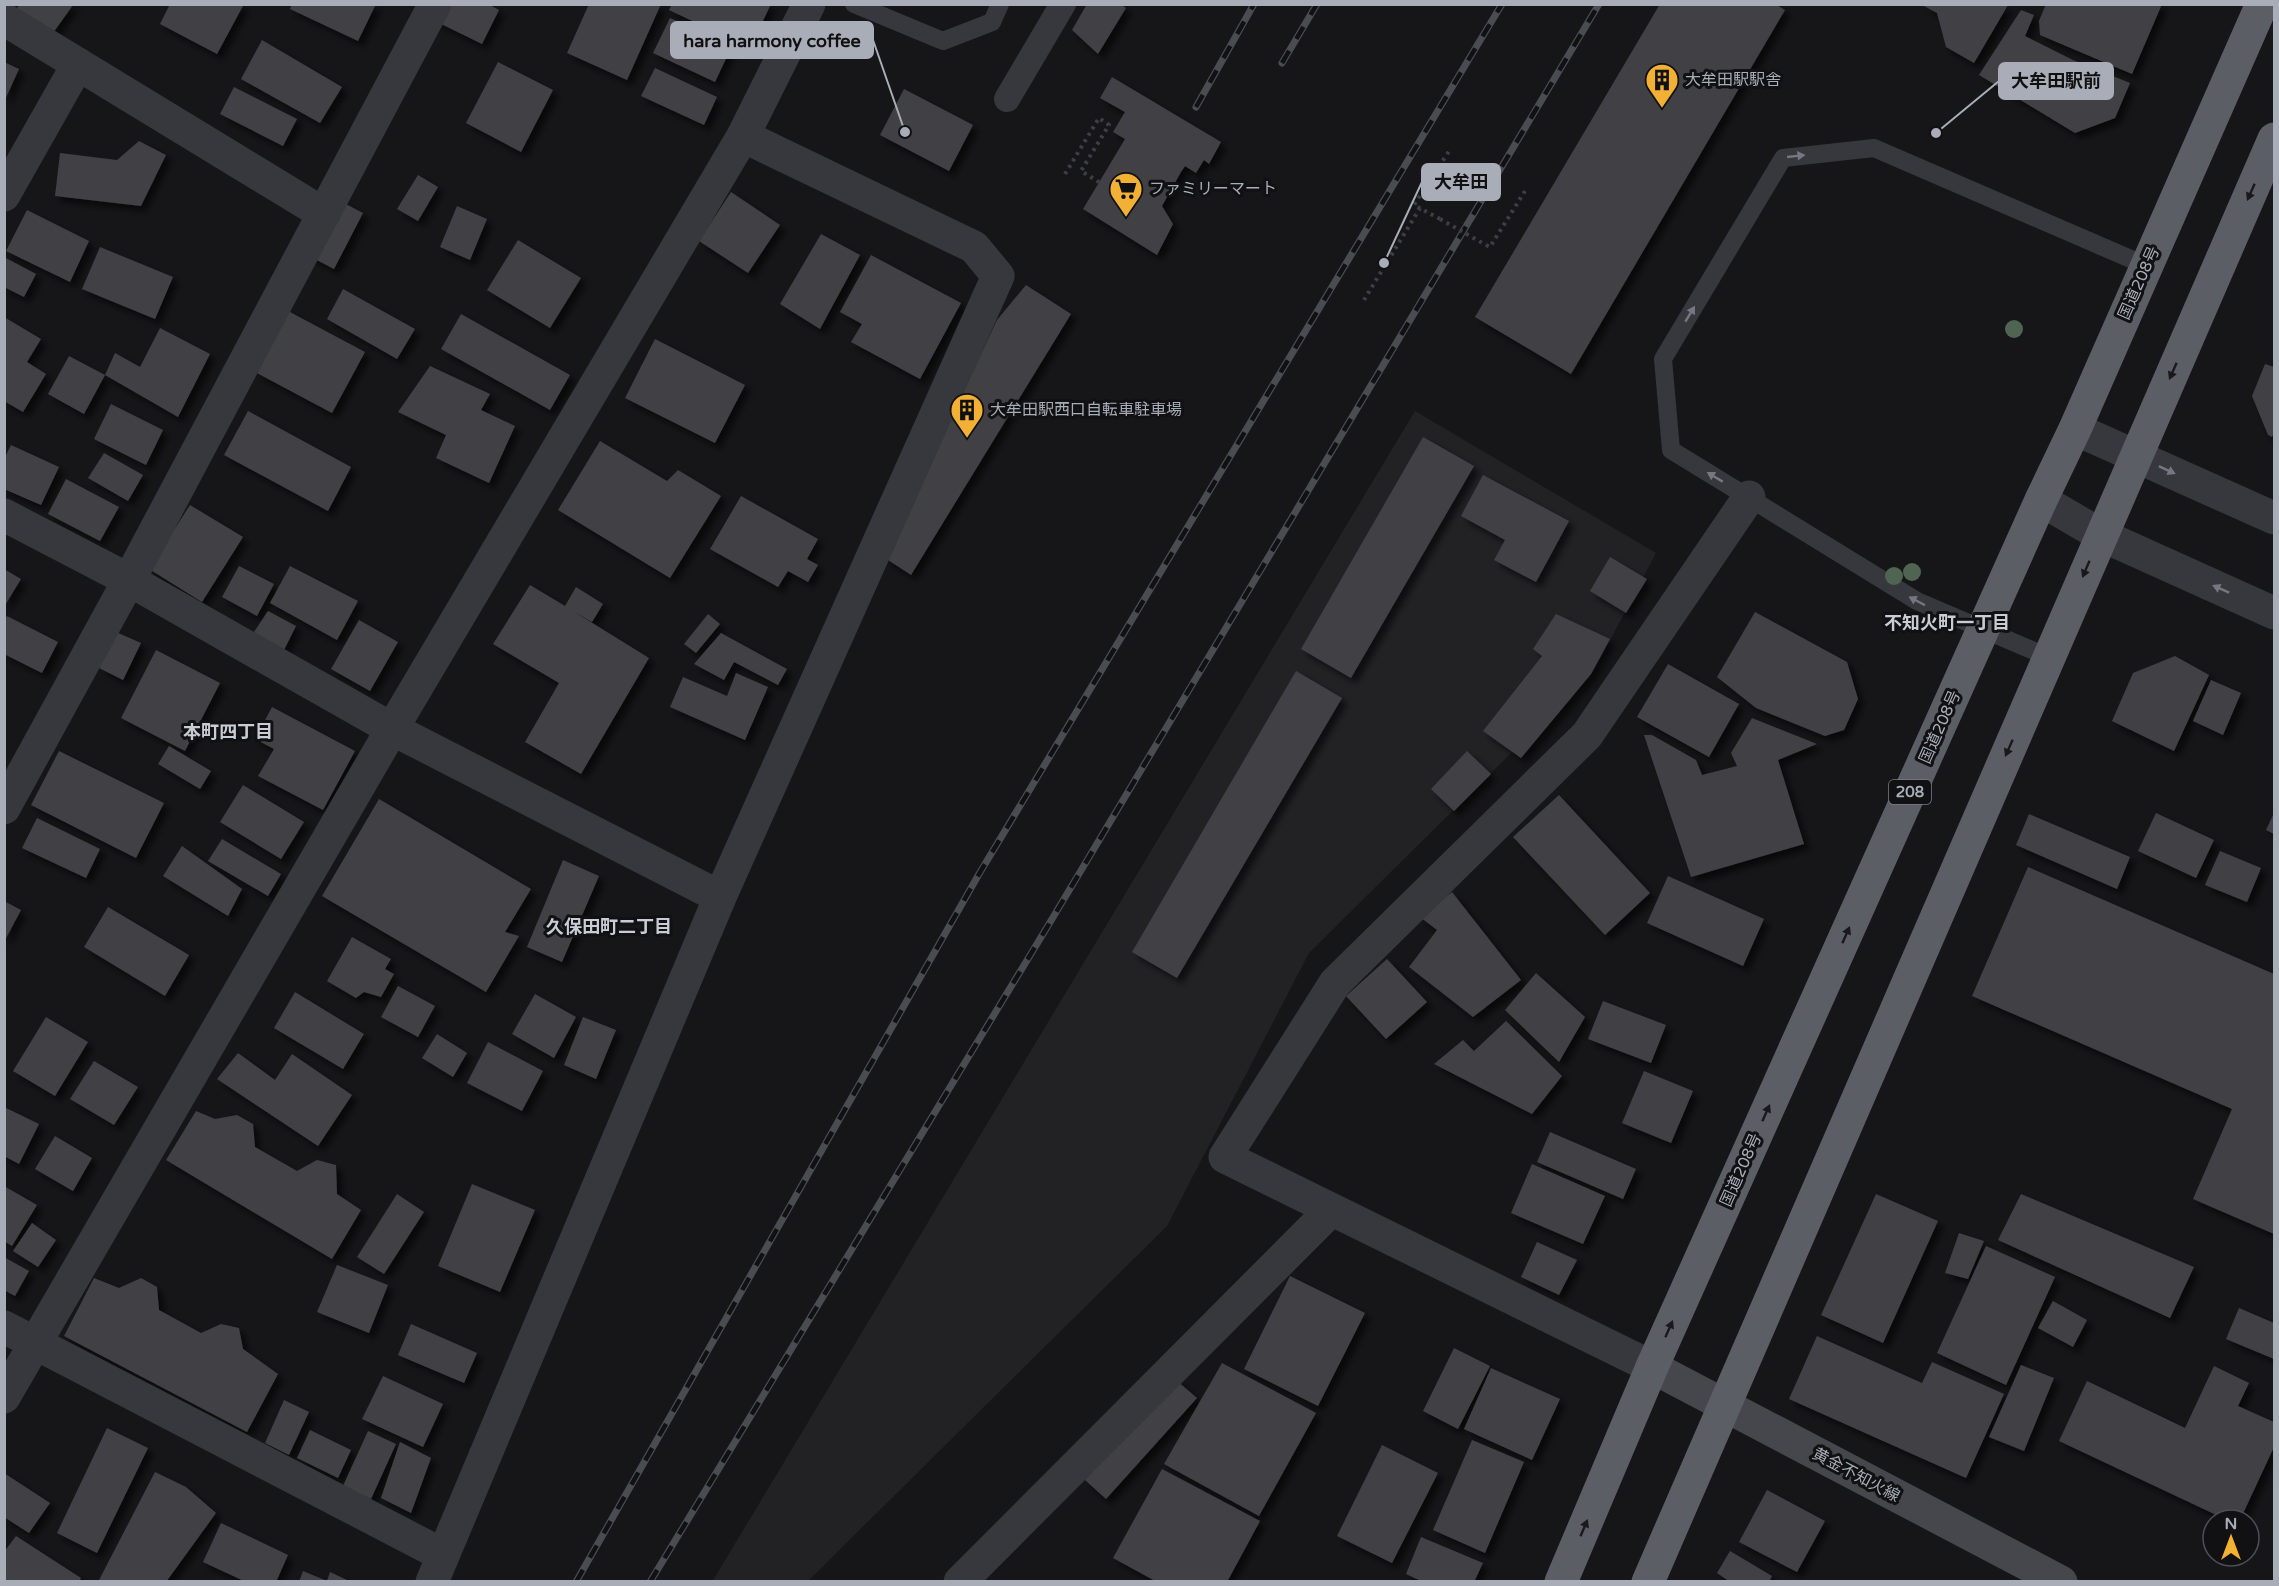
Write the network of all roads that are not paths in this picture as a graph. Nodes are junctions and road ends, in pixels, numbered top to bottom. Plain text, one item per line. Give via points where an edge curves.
1 (435, 4) edge
2 (809, 4) edge
3 (854, 4) edge
4 (1000, 4) edge
5 (1063, 4) edge
6 (2262, 4) edge
7 (4, 19) edge
8 (78, 64) junction
9 (1007, 99) dead end
10 (743, 136) junction
11 (2274, 139) edge
12 (4, 195) edge
13 (324, 214) junction
14 (2147, 266) junction
15 (2075, 429) junction
16 (2136, 455) junction
17 (1749, 497) junction
18 (2041, 500) junction
19 (4, 515) edge
20 (2274, 518) edge
21 (2101, 535) junction
22 (129, 580) junction
23 (2274, 614) edge
24 (1983, 630) junction
25 (2048, 657) junction
26 (392, 729) junction
27 (4, 808) edge
28 (720, 897) junction
29 (1331, 1210) junction
30 (4, 1327) edge
31 (37, 1343) junction
32 (1652, 1367) junction
33 (4, 1397) edge
34 (1723, 1405) junction
35 (437, 1568) edge
36 (960, 1581) edge
37 (1561, 1581) edge
38 (1648, 1581) edge
39 (2061, 1581) edge

1 - 13 street
2 - 10 street
3 - 4 lane via 943,41 992,22
5 - 9 street
6 - 14 highway, 国道208号 / 208
7 - 8 street
8 - 12 street
8 - 13 street
10 - 26 street
10 - 28 street via 974,247 998,276
11 -> 16 highway
13 - 22 street
14 - 15 highway, 国道208号 / 208
17 -> 14 lane via 1671,450 1663,359 1783,158 1875,148
15 - 16 street
15 - 18 highway, 国道208号 / 208
16 -> 20 street
16 - 21 highway
24 -> 17 lane via 1917,602
17 - 29 street via 1587,735 1335,983 1225,1157
18 - 21 street
18 - 24 highway, 国道208号 / 208
19 - 22 street
23 -> 21 street
21 -> 25 highway
22 - 26 street
22 - 27 street
24 - 25 lane
32 -> 24 highway, 国道208号 / 208
25 -> 34 highway
26 - 28 street
26 - 31 street
28 - 35 street
29 - 32 street
29 - 36 street
30 - 31 street
31 - 33 street
31 - 35 street
32 - 34 main road, 黄金不知火線
37 -> 32 highway, 国道208号 / 208
34 - 38 highway
34 - 39 main road, 黄金不知火線

